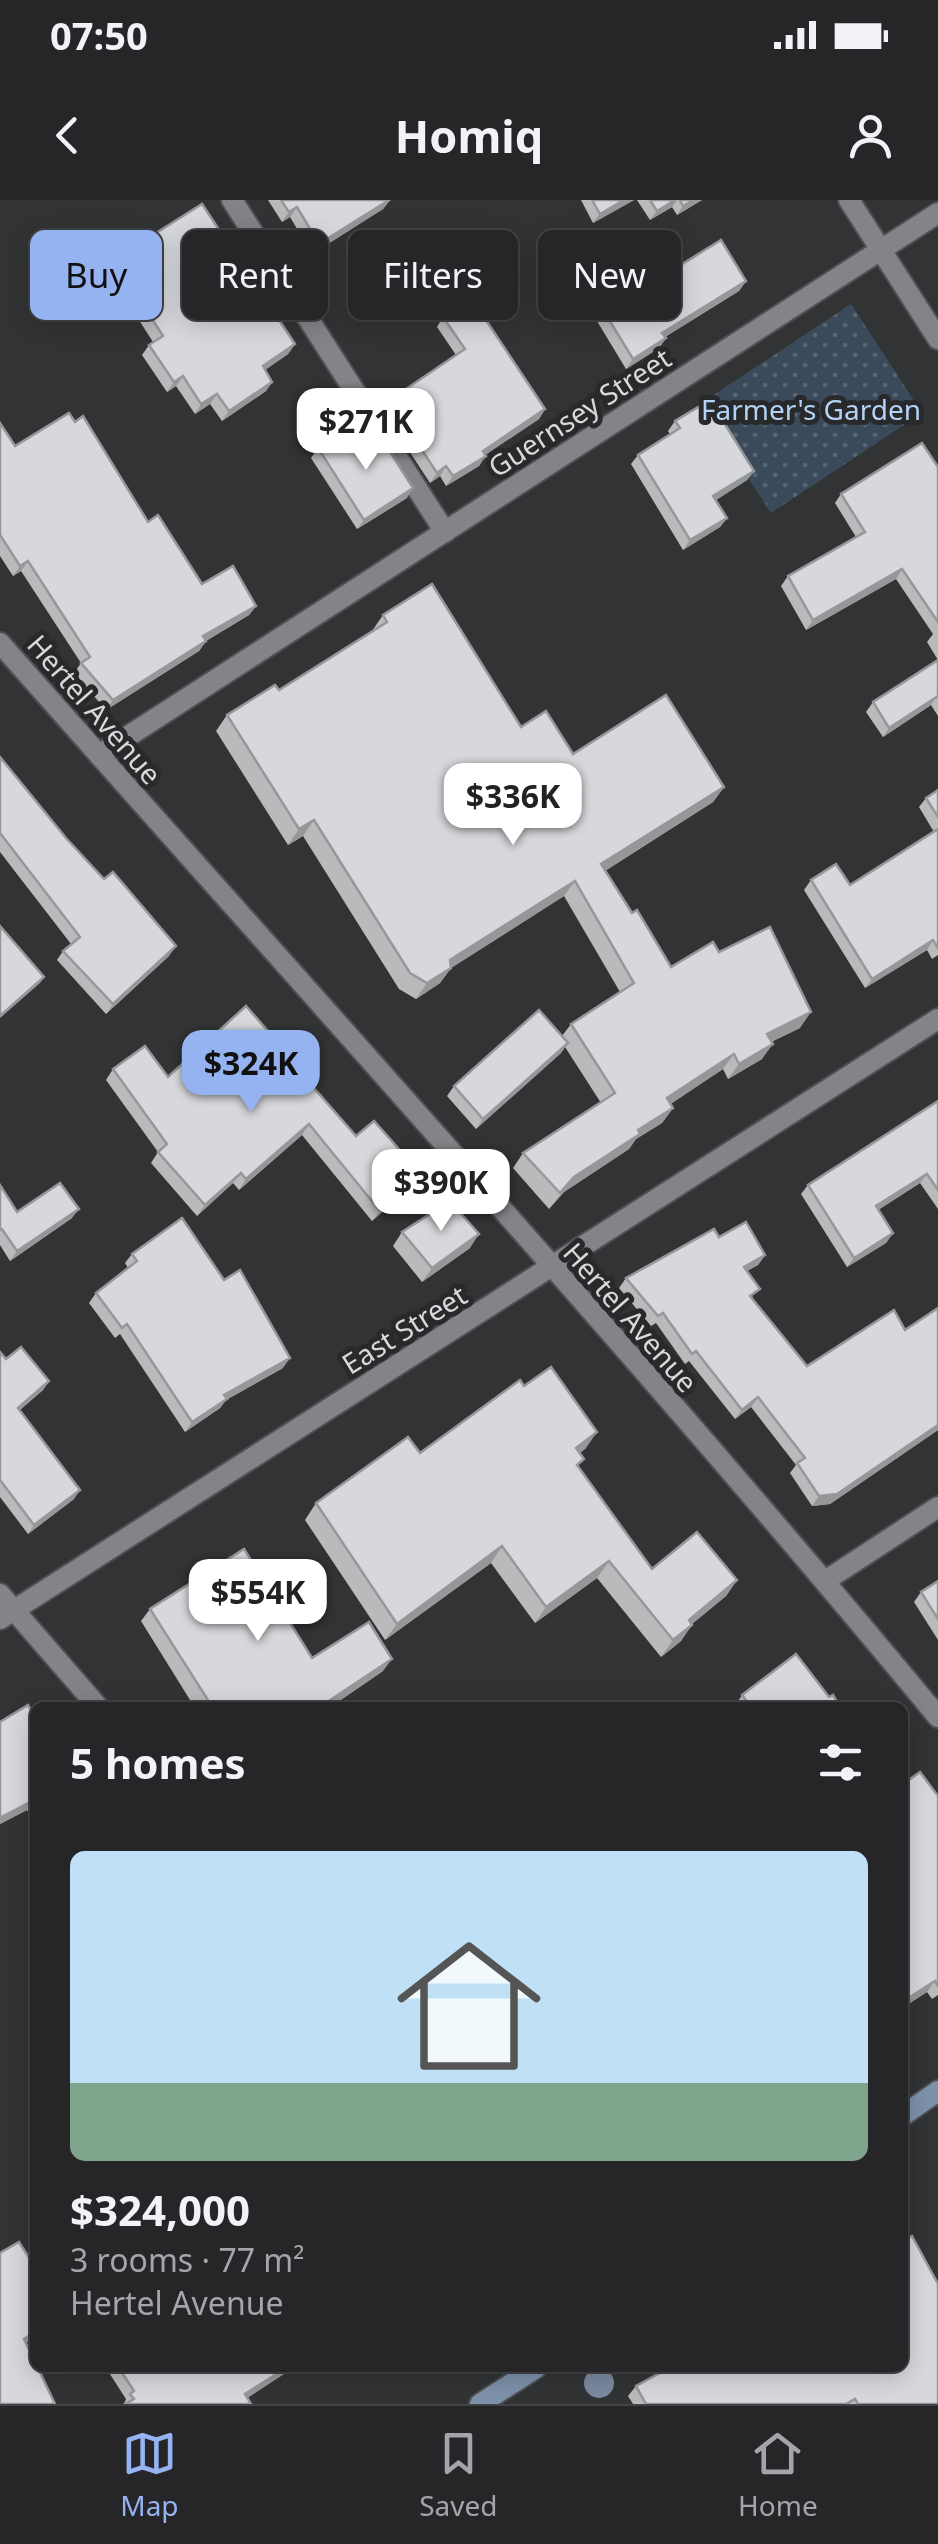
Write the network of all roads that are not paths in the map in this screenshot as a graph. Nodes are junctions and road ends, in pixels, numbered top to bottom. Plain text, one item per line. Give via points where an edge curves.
1 (232, 200) edge
2 (849, 200) edge
3 (938, 213) edge
4 (881, 250) junction
5 (938, 338) edge
6 (445, 532) junction
7 (0, 643) edge
8 (99, 755) junction
9 (938, 1019) edge
10 (552, 1268) junction
11 (938, 1508) edge
12 (825, 1581) junction
13 (5, 1608) edge
14 (93, 1702) edge
15 (938, 1717) edge
16 (938, 2092) edge
17 (908, 2112) edge
18 (530, 2372) edge
19 (480, 2404) edge

1 - 6 street
2 - 4 street
3 - 4 street, Guernsey Street
4 - 5 street
4 - 6 street, Guernsey Street
6 - 8 street, Guernsey Street
7 - 8 street, Hertel Avenue
8 - 10 street, Hertel Avenue
9 - 10 street, East Street
10 - 12 street, Hertel Avenue
10 - 13 street, East Street
11 - 12 street
12 - 15 street, Hertel Avenue
13 - 14 street
16 - 17 main road
18 - 19 main road

